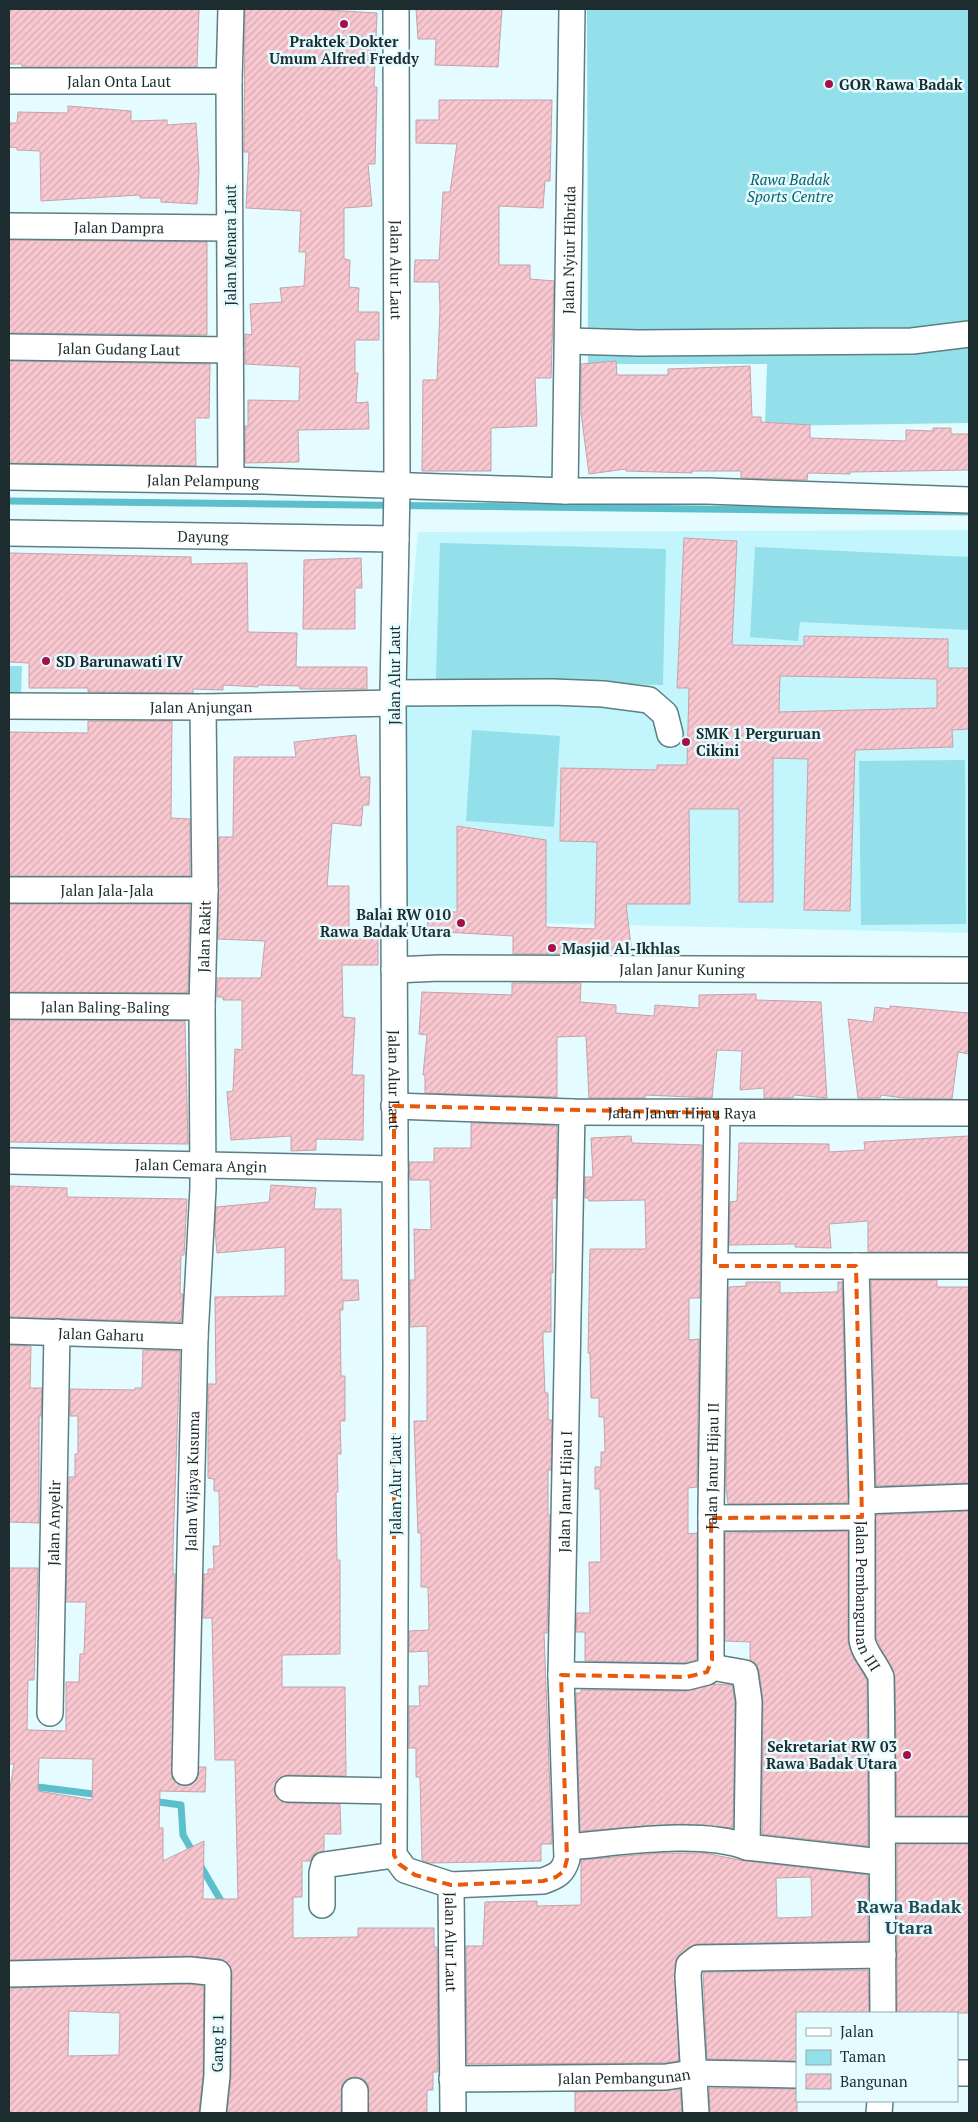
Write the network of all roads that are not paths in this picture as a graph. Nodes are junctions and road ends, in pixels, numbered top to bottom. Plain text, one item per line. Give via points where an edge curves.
1 (231, 9) edge
2 (396, 9) edge
3 (572, 9) edge
4 (9, 81) edge
5 (229, 81) junction
6 (9, 226) edge
7 (229, 228) junction
8 (969, 334) edge
9 (568, 341) junction
10 (9, 347) edge
11 (230, 350) junction
12 (9, 478) edge
13 (231, 480) junction
14 (396, 486) junction
15 (565, 491) junction
16 (969, 500) edge
17 (9, 533) edge
18 (396, 535) junction
19 (393, 698) junction
20 (9, 706) edge
21 (203, 707) junction
22 (670, 734) dead end
23 (9, 890) edge
24 (205, 890) junction
25 (394, 970) junction
26 (969, 970) edge
27 (9, 1006) edge
28 (202, 1007) junction
29 (394, 1106) junction
30 (572, 1112) junction
31 (718, 1113) junction
32 (969, 1113) edge
33 (9, 1161) edge
34 (395, 1169) junction
35 (203, 1176) junction
36 (715, 1266) junction
37 (856, 1266) junction
38 (969, 1266) edge
39 (9, 1331) edge
40 (57, 1332) junction
41 (194, 1337) junction
42 (969, 1497) edge
43 (862, 1509) junction
44 (711, 1518) junction
45 (711, 1667) junction
46 (561, 1675) junction
47 (50, 1713) dead end
48 (185, 1772) dead end
49 (288, 1789) dead end
50 (394, 1791) junction
51 (884, 1830) junction
52 (969, 1830) edge
53 (747, 1847) junction
54 (394, 1854) junction
55 (565, 1859) junction
56 (881, 1862) junction
57 (451, 1885) junction
58 (322, 1904) dead end
59 (883, 1955) junction
60 (9, 1974) edge
61 (883, 2012) edge
62 (681, 2075) junction
63 (796, 2075) edge
64 (452, 2079) junction
65 (213, 2113) edge
66 (453, 2113) edge
67 (696, 2113) edge

1 - 5 street, Jalan Menara Laut
2 - 14 street, Jalan Alur Laut
3 - 9 street, Jalan Nyiur Hibrida
4 - 5 street, Jalan Onta Laut
5 - 7 street, Jalan Menara Laut
6 - 7 street, Jalan Dampra
7 - 11 street, Jalan Menara Laut
8 - 9 street via 912,341
9 - 15 street, Jalan Nyiur Hibrida
10 - 11 street, Jalan Gudang Laut
11 - 13 street, Jalan Menara Laut
12 - 13 street, Jalan Pelampung
13 - 14 street, Jalan Pelampung
14 - 15 street, Jalan Pelampung
14 - 18 street, Jalan Alur Laut
15 - 16 street, Jalan Pelampung via 707,491
17 - 18 street, Dayung
18 - 19 street, Jalan Alur Laut
19 - 21 street, Jalan Anjungan
19 - 22 street, Jalan Anjungan via 552,692 603,694 649,700 665,714
19 - 25 street, Jalan Alur Laut
20 - 21 street, Jalan Anjungan
21 - 24 street, Jalan Rakit
23 - 24 street, Jalan Jala-Jala
24 - 28 street, Jalan Rakit
25 - 26 street, Jalan Janur Kuning
25 - 29 street, Jalan Alur Laut
27 - 28 street, Jalan Baling-Baling
28 - 35 street, Jalan Rakit
29 - 30 street, Jalan Janur Hijau Raya
29 - 34 street, Jalan Alur Laut
30 - 31 street, Jalan Janur Hijau Raya
30 - 46 street, Jalan Janur Hijau I
31 - 32 street, Jalan Janur Hijau Raya
31 - 36 street, Jalan Janur Hijau II
33 - 35 street, Jalan Cemara Angin
34 - 35 street, Jalan Cemara Angin
34 - 50 street, Jalan Alur Laut
35 - 41 street, Jalan Wijaya Kusuma
36 - 37 street
36 - 44 street, Jalan Janur Hijau II
37 - 38 street
37 - 43 street, Jalan Pembangunan III
39 - 40 street, Jalan Gaharu
40 - 41 street, Jalan Gaharu
40 - 47 street, Jalan Anyelir
41 - 48 street, Jalan Wijaya Kusuma
42 - 43 street
43 - 44 street
43 - 51 street, Jalan Pembangunan III via 862,1645 881,1677
44 - 45 street, Jalan Janur Hijau II
45 - 46 street via 707,1672 687,1677
45 - 53 street via 745,1673 747,1682
46 - 55 street, Jalan Janur Hijau I
49 - 50 street
50 - 54 street, Jalan Alur Laut
51 - 52 street
51 - 56 street, Jalan Pembangunan III
53 - 55 street via 733,1842 695,1838
53 - 56 street
54 - 57 street, Jalan Alur Laut via 405,1870
54 - 58 street via 324,1865
55 - 57 street via 556,1877 543,1881
56 - 59 street, Jalan Pembangunan III
57 - 64 street, Jalan Alur Laut
59 - 61 street, Jalan Pembangunan III
59 - 62 street via 698,1958 689,1965
60 - 65 street, Gang E 1 via 190,1970 218,1974
62 - 63 street, Jalan Pembangunan
62 - 64 street, Jalan Pembangunan
62 - 67 street
64 - 66 street, Jalan Alur Laut

